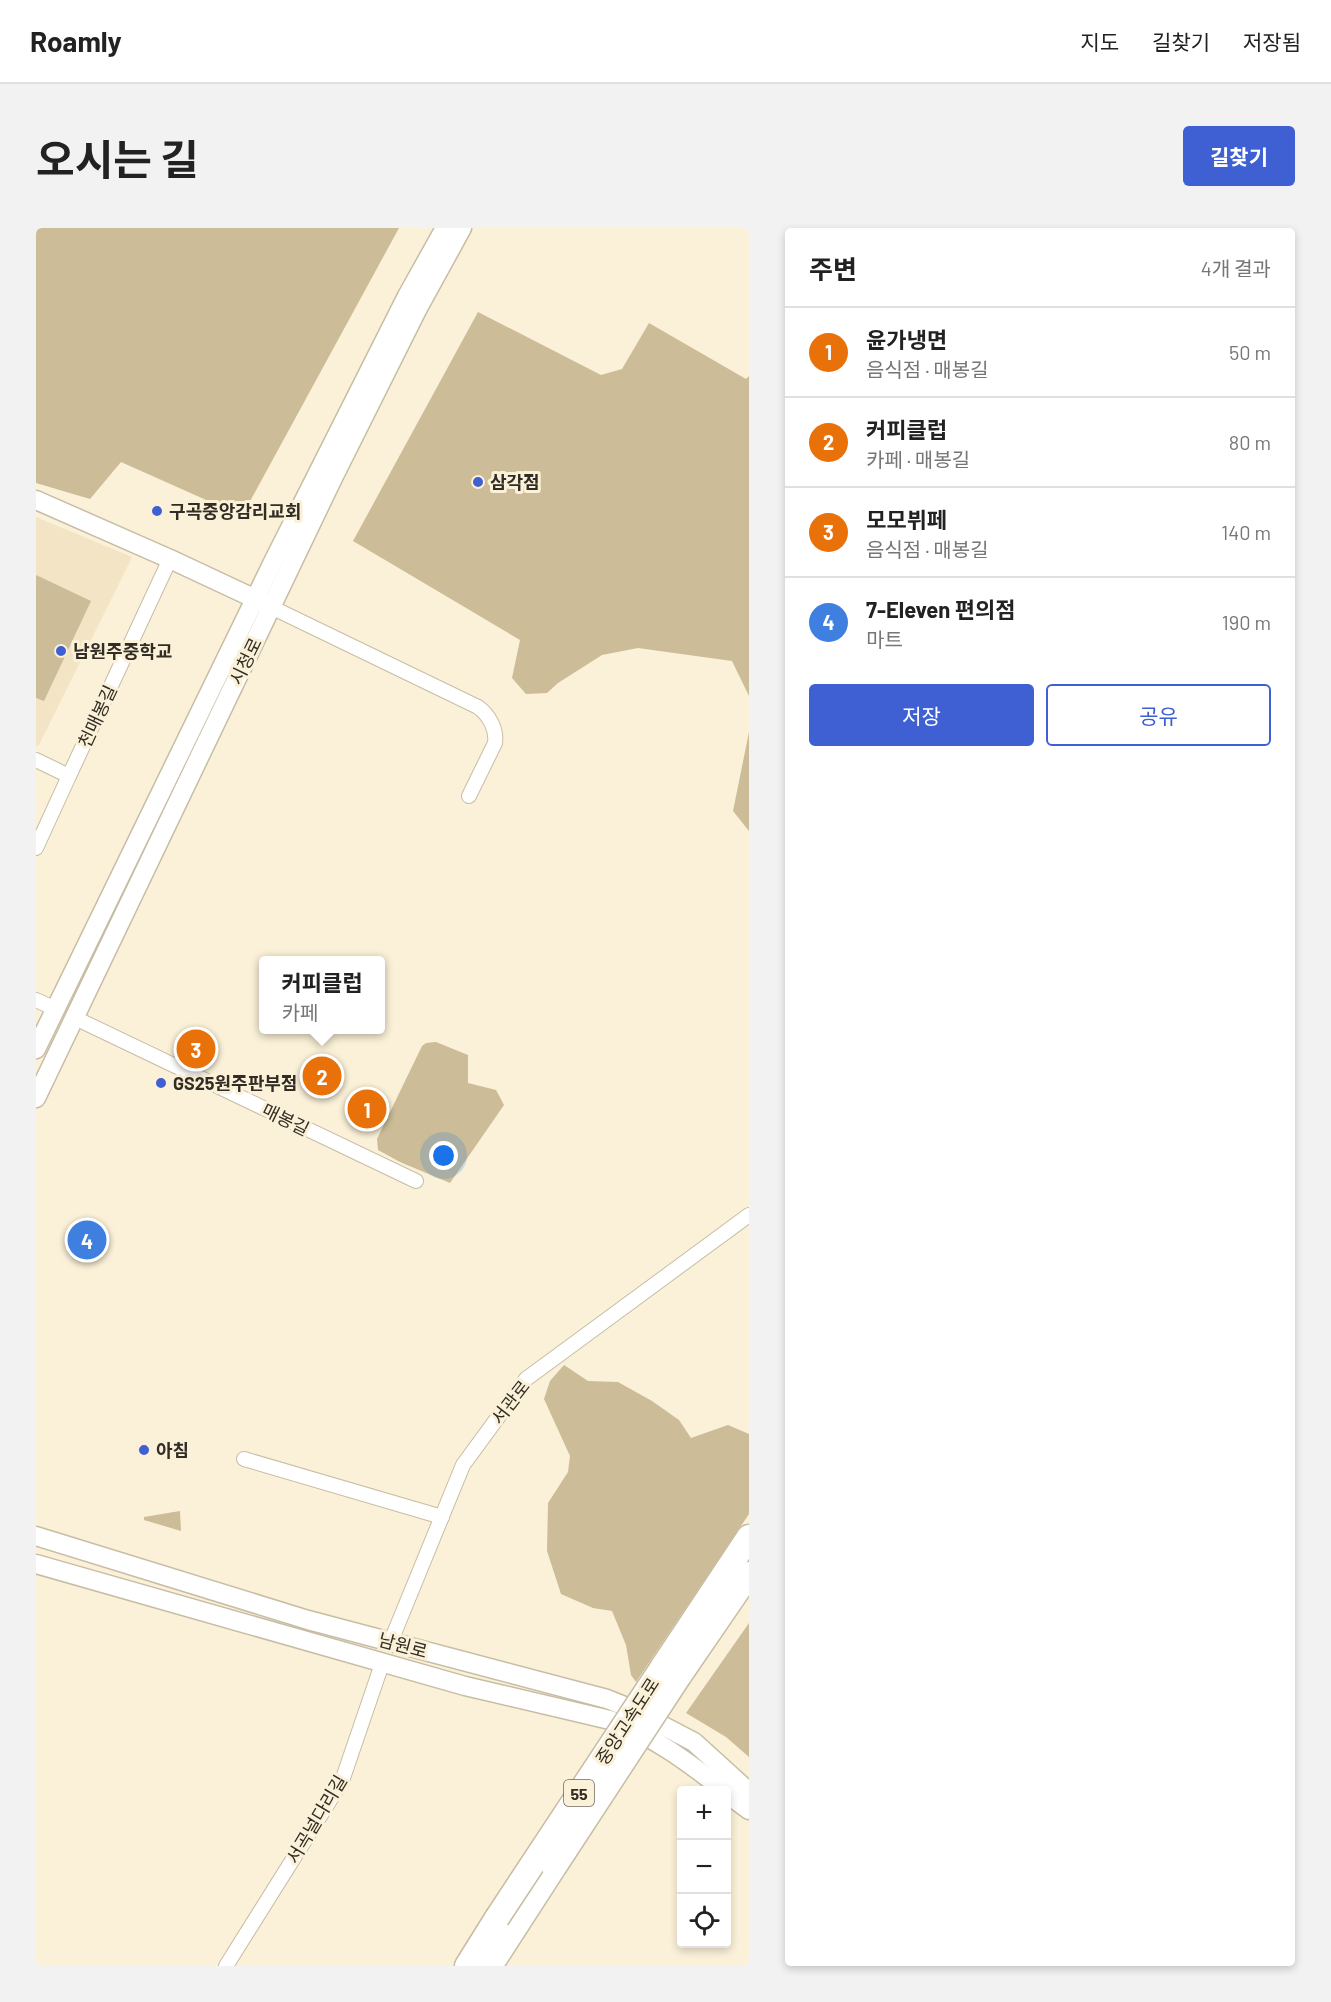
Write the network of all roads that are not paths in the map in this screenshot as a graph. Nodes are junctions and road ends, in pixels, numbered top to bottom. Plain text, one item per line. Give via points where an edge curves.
1 (445, 228) edge
2 (462, 228) edge
3 (36, 500) edge
4 (170, 559) junction
5 (263, 603) junction
6 (36, 760) edge
7 (69, 776) junction
8 (469, 796) dead end
9 (37, 842) edge
10 (36, 1000) edge
11 (56, 1009) junction
12 (75, 1018) junction
13 (36, 1049) edge
14 (36, 1098) edge
15 (416, 1181) dead end
16 (749, 1215) edge
17 (244, 1459) dead end
18 (442, 1517) junction
19 (36, 1536) edge
20 (749, 1537) edge
21 (36, 1564) edge
22 (749, 1574) edge
23 (391, 1641) junction
24 (384, 1661) junction
25 (671, 1672) junction
26 (717, 1786) edge
27 (749, 1792) edge
28 (731, 1796) edge
29 (749, 1810) edge
30 (226, 1966) edge
31 (466, 1966) edge
32 (490, 1966) edge

1 - 5 street, 시청로 via 407,296
2 - 5 street, 시청로
3 - 4 street
4 - 5 street
4 - 7 street, 천매봉길
5 - 8 street via 486,713 494,728 495,743
5 - 11 street, 시청로
5 - 12 street, 시청로
6 - 7 street
7 - 9 street, 천매봉길
10 - 11 street
11 - 12 street
11 - 13 street, 시청로
12 - 14 street, 시청로
12 - 15 street, 매봉길
16 - 18 street, 서관로 via 526,1379 463,1465
17 - 18 street
18 - 23 street, 서관로
19 - 23 street, 남원로 via 308,1620
20 - 25 highway, 중앙고속도로 / 55
21 - 24 street, 남원로
22 - 25 highway, 중앙고속도로 / 55
23 - 24 street
23 - 27 street, 남원로 via 627,1707 694,1742
24 - 26 street, 남원로 via 465,1686 630,1727
24 - 30 street, 서곡널다리길 via 342,1780
25 - 31 highway, 중앙고속도로 / 55, bridge
25 - 32 highway, 중앙고속도로 / 55, bridge
28 - 29 street, 남원로

